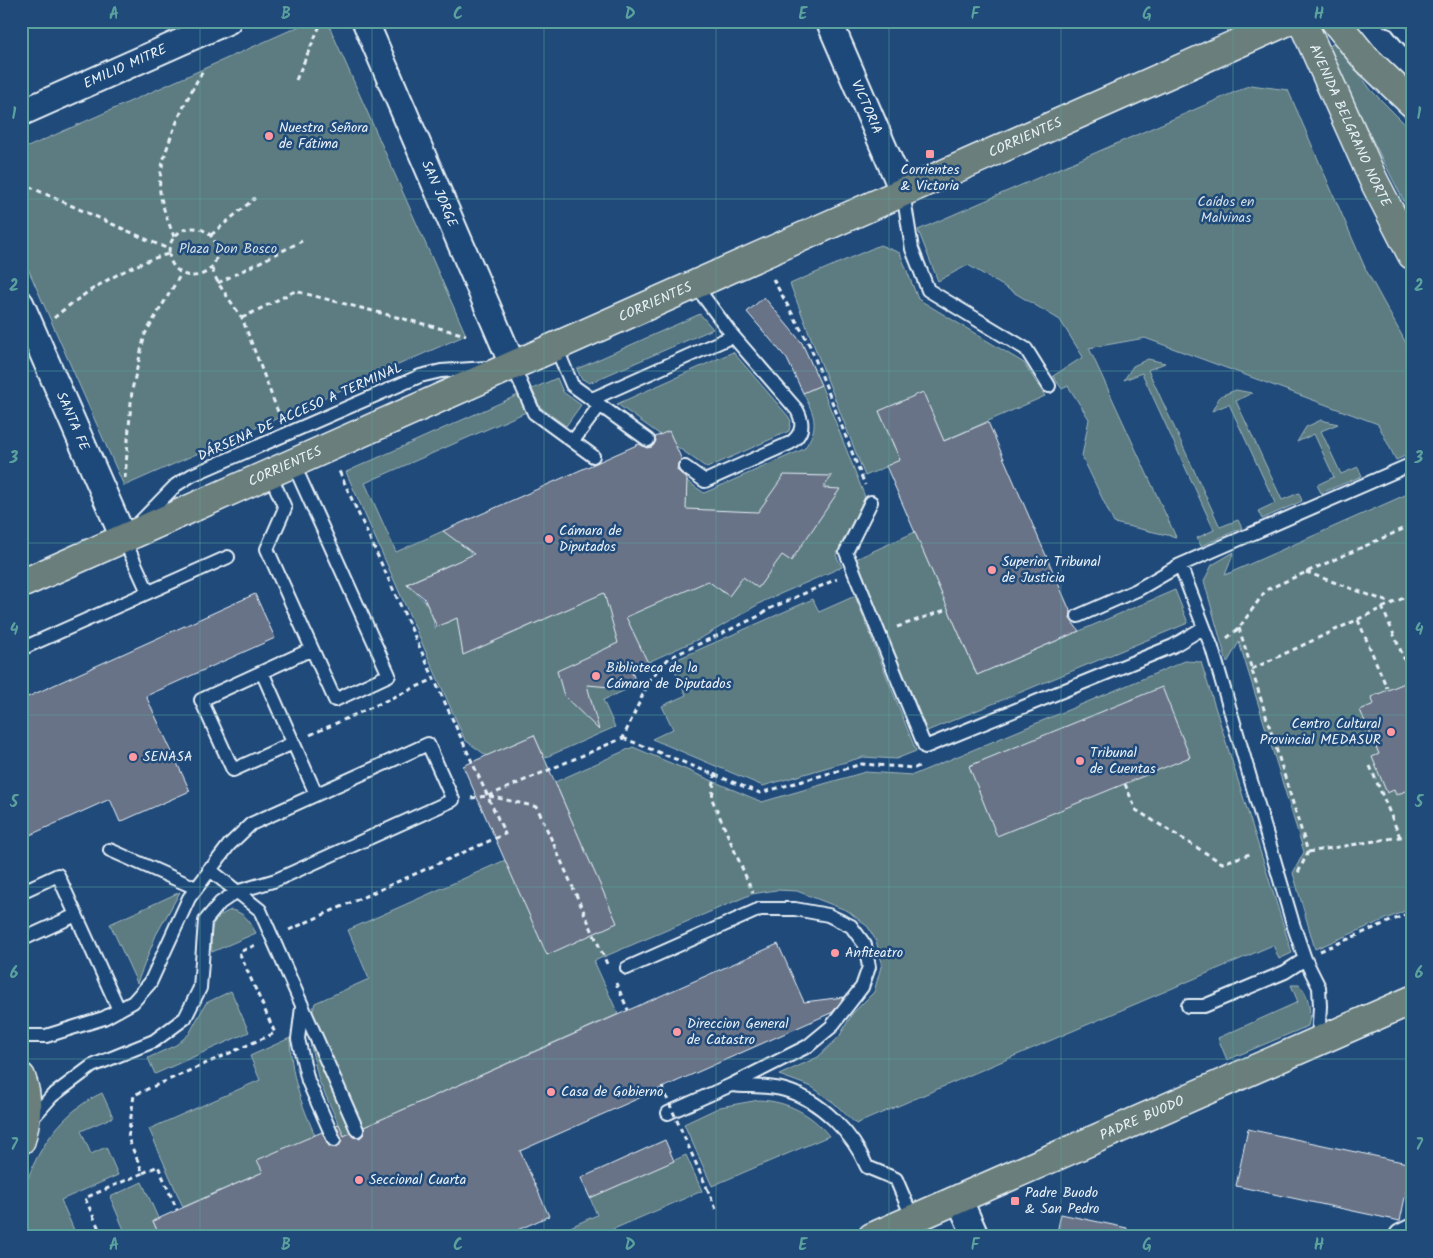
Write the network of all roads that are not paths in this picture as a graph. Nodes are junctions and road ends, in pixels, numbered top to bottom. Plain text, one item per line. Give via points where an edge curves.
1 (228, 21) edge
2 (365, 21) edge
3 (829, 21) edge
4 (1288, 21) edge
5 (1302, 21) edge
6 (1389, 21) edge
7 (1338, 22) edge
8 (1412, 43) edge
9 (1412, 103) edge
10 (21, 113) edge
11 (903, 192) junction
12 (1412, 255) edge
13 (695, 285) junction
14 (21, 304) edge
15 (733, 336) junction
16 (556, 347) junction
17 (513, 366) junction
18 (1049, 386) dead end
19 (596, 402) junction
20 (648, 440) dead end
21 (573, 441) junction
22 (593, 456) dead end
23 (1412, 464) edge
24 (685, 466) dead end
25 (281, 469) junction
26 (871, 502) road end
27 (124, 539) junction
28 (228, 557) dead end
29 (1180, 565) junction
30 (21, 584) edge
31 (148, 592) junction
32 (1078, 616) dead end
33 (1203, 628) junction
34 (21, 649) edge
35 (312, 649) junction
36 (262, 672) junction
37 (294, 743) junction
38 (316, 794) junction
39 (110, 850) dead end
40 (209, 870) junction
41 (196, 888) junction
42 (21, 892) edge
43 (236, 892) junction
44 (76, 915) junction
45 (21, 940) edge
46 (1305, 959) junction
47 (627, 968) dead end
48 (1412, 1000) edge
49 (302, 1005) junction
50 (1188, 1006) dead end
51 (119, 1010) junction
52 (21, 1036) edge
53 (1318, 1041) junction
54 (21, 1077) edge
55 (730, 1085) junction
56 (668, 1113) dead end
57 (358, 1130) dead end
58 (23, 1133) edge
59 (334, 1140) dead end
60 (959, 1199) junction
61 (913, 1219) junction
62 (1412, 1232) edge
63 (872, 1237) edge
64 (976, 1237) edge
65 (1402, 1237) edge

1 - 10 street, EMILIO MITRE
2 - 17 street, SAN JORGE
3 - 11 street, VICTORIA
4 - 11 main road, CORRIENTES
5 - 12 main road, AVENIDA BELGRANO NORTE
6 - 8 lane via 1396,24
7 - 9 main road via 1365,58
11 - 13 main road, CORRIENTES
11 - 18 lane via 912,249 928,290 1026,349
13 - 15 lane
13 - 16 main road, CORRIENTES
14 - 27 street, SANTA FE
15 - 19 lane
15 - 24 lane via 797,410 802,428 790,443 705,481
16 - 17 main road, CORRIENTES
16 - 19 lane via 572,385
17 - 21 lane via 534,413
17 - 25 main road, CORRIENTES
17 - 27 lane, DÁRSENA DE ACCESO A TERMINAL via 441,371 420,376 192,475 176,485
19 - 20 lane
19 - 21 lane
21 - 22 lane
23 - 29 lane
25 - 27 main road, CORRIENTES
25 - 35 lane via 285,508 267,549
25 - 35 lane via 388,675 335,700
26 - 33 lane via 846,552 925,747 1173,646
27 - 30 main road, CORRIENTES
27 - 31 lane
28 - 31 lane
29 - 32 lane via 1137,590
29 - 33 lane
31 - 34 lane
33 - 46 lane via 1212,648
35 - 36 lane
36 - 37 lane
36 - 37 lane via 201,700 233,770
37 - 38 lane
38 - 40 lane via 251,824
38 - 43 lane via 428,744 453,800 276,880
39 - 41 lane
40 - 41 lane
40 - 43 lane
41 - 51 lane via 150,983 133,1002
42 - 44 lane via 58,875
43 - 49 lane via 260,910
43 - 58 lane via 220,902 205,921 200,988 185,1018 154,1041 92,1066 52,1096
44 - 45 lane
44 - 51 lane
46 - 50 lane via 1285,972 1204,1006
46 - 53 lane via 1319,987
47 - 55 lane via 760,909 795,909 828,915 851,926 865,945 869,967 862,987 831,1027 808,1046
48 - 53 main road, PADRE BUODO
49 - 57 lane
49 - 59 lane via 298,1039 308,1080
51 - 52 lane via 104,1018 46,1036
53 - 60 main road, PADRE BUODO
54 - 58 main road via 27,1097
55 - 56 lane
55 - 61 lane via 784,1090 822,1110 859,1147 867,1168 896,1179
60 - 61 main road, PADRE BUODO
60 - 64 street
61 - 63 main road, PADRE BUODO
62 - 65 street

